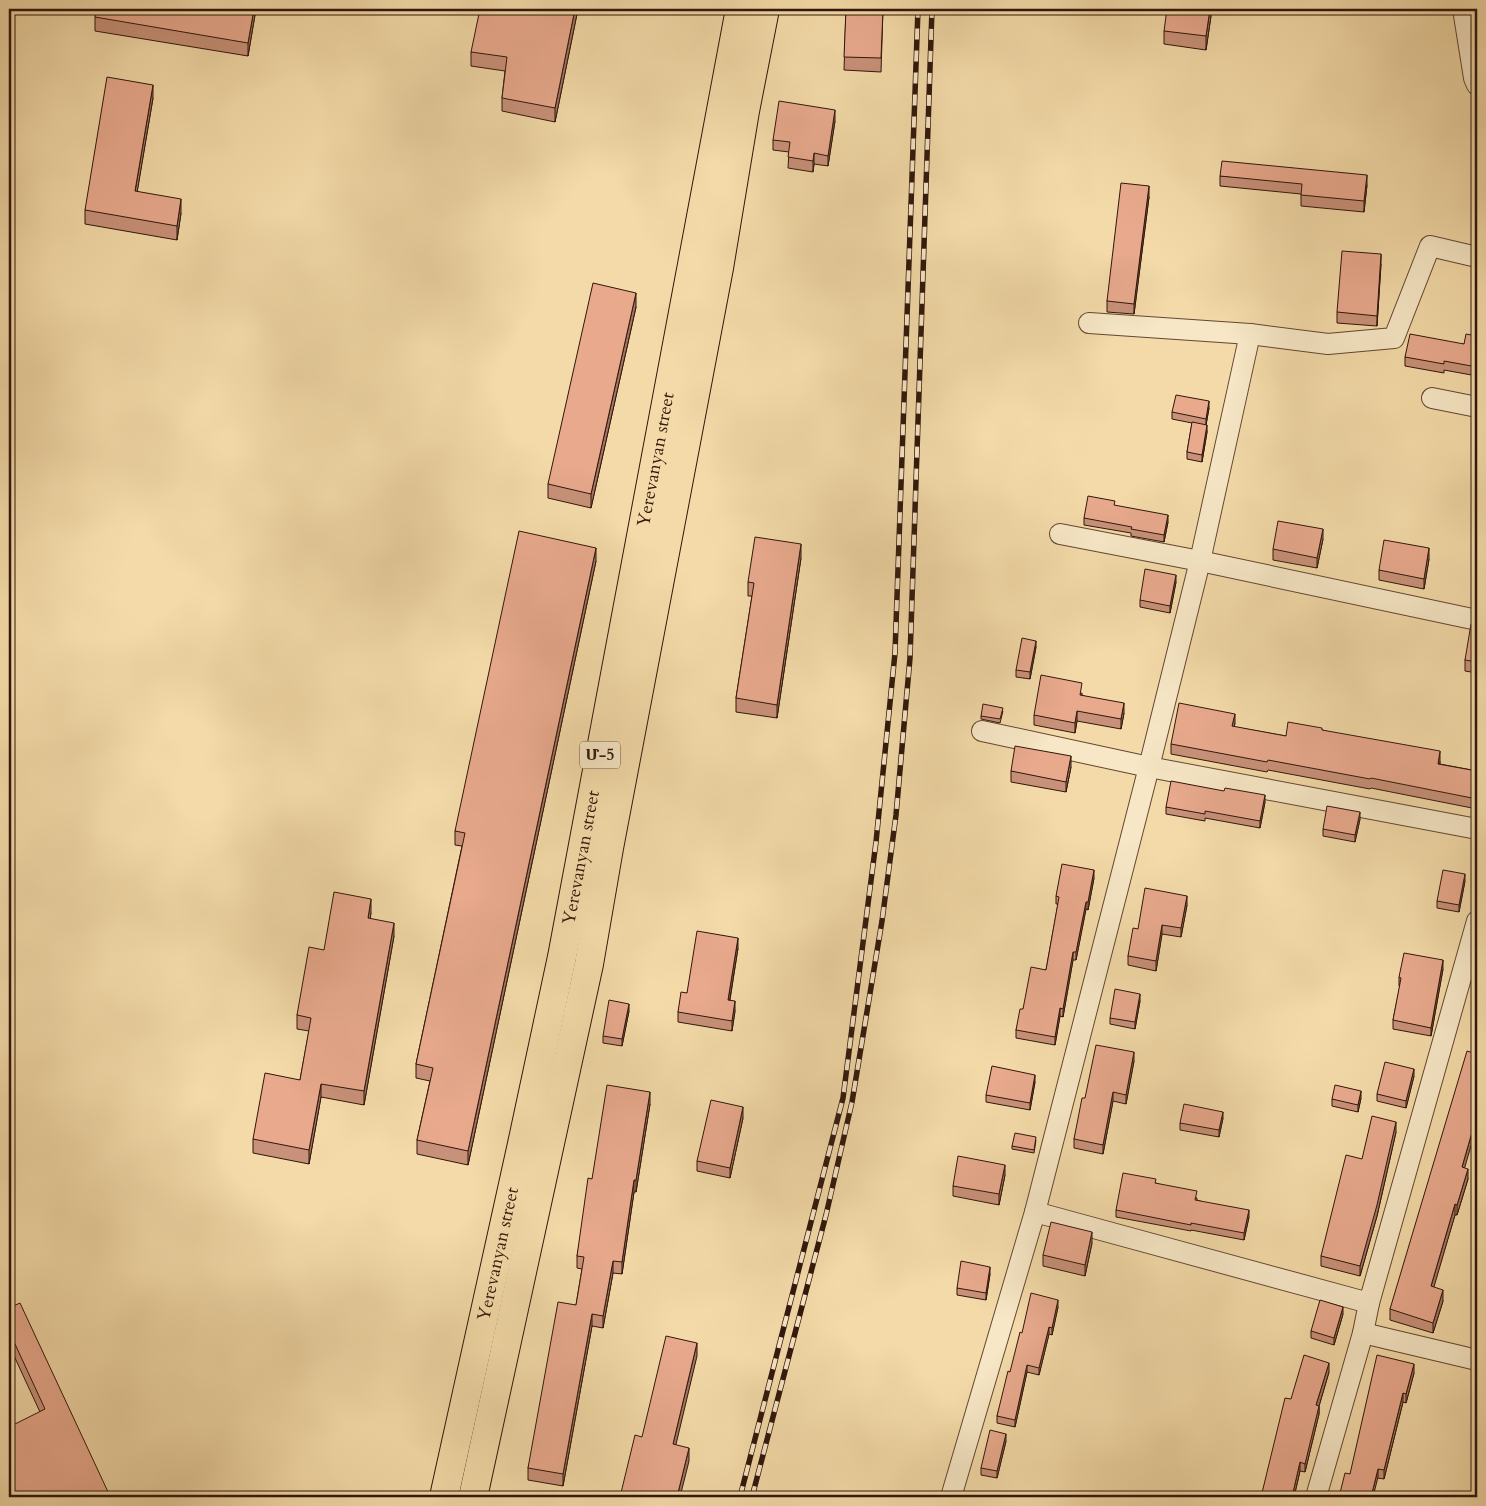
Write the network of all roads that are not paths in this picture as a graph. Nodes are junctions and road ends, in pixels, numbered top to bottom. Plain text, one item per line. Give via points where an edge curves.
1 (740, 9) edge
2 (765, 9) edge
3 (1463, 9) edge
4 (1477, 85) edge
5 (1477, 257) edge
6 (1089, 323) dead end
7 (1250, 334) junction
8 (1432, 398) dead end
9 (1477, 407) edge
10 (1060, 534) dead end
11 (1200, 562) junction
12 (1477, 620) edge
13 (620, 649) junction
14 (647, 653) junction
15 (982, 731) dead end
16 (1149, 767) junction
17 (1477, 829) edge
18 (1477, 921) edge
19 (562, 957) junction
20 (589, 964) junction
21 (1035, 1212) junction
22 (1369, 1303) junction
23 (1363, 1333) junction
24 (1477, 1360) edge
25 (444, 1497) edge
26 (474, 1497) edge
27 (951, 1497) edge
28 (1316, 1497) edge

1 - 13 highway, Yerevanyan street / Մ-5
2 - 14 highway, Yerevanyan street / Մ-5
3 - 4 street
5 - 7 street via 1430,246 1394,338 1328,344
6 - 7 street
7 - 11 street
8 - 9 street
10 - 11 street
11 - 12 street
11 - 16 street
13 - 14 highway
13 - 19 highway, Yerevanyan street / Մ-5
14 - 20 highway, Yerevanyan street / Մ-5
15 - 16 street
16 - 17 street
16 - 21 street
18 - 22 street
19 - 20 highway
19 - 25 highway, Yerevanyan street / Մ-5
20 - 26 highway, Yerevanyan street / Մ-5
21 - 22 street
21 - 27 street
22 - 23 street
23 - 24 street
23 - 28 street

